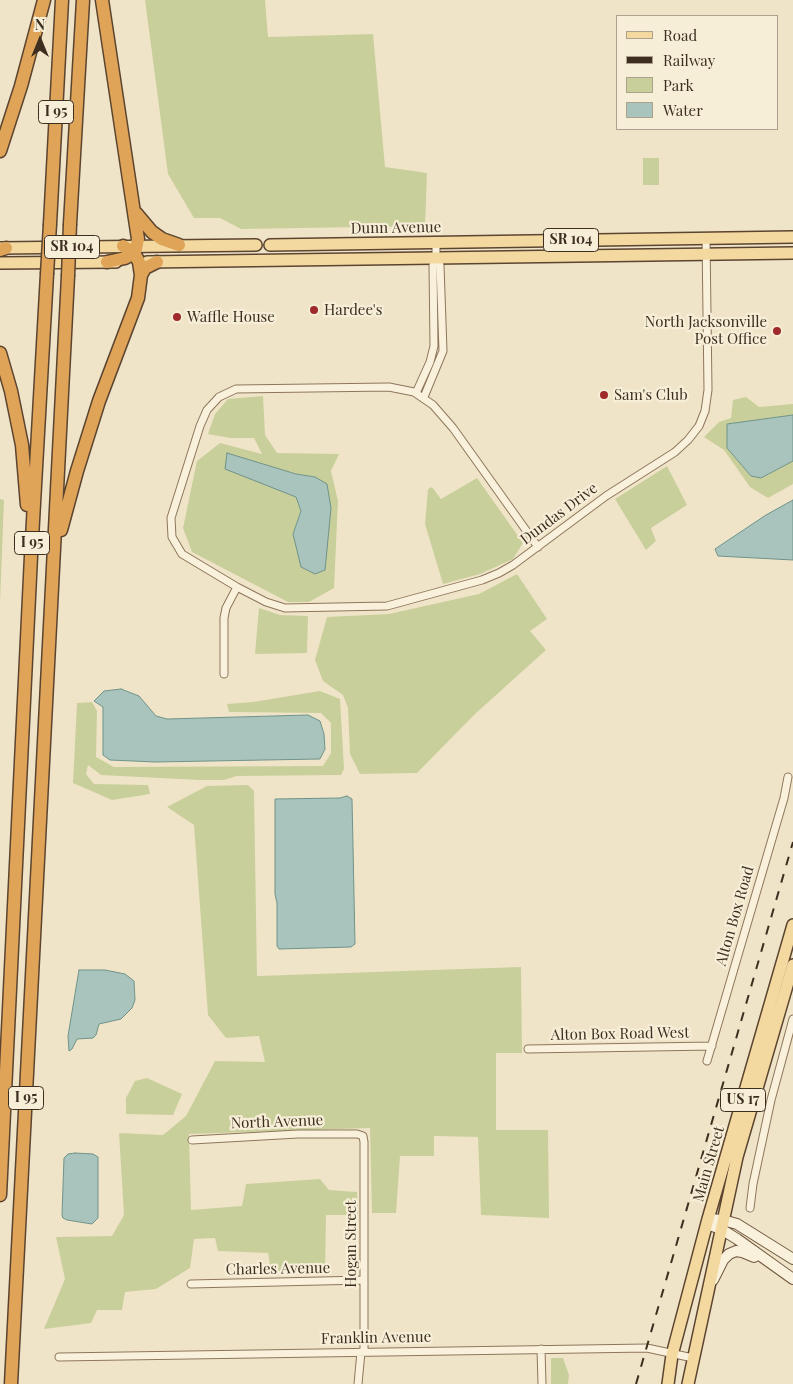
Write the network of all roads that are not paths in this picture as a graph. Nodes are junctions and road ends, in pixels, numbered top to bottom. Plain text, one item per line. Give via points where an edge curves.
1 (44, 0) edge
2 (62, 0) edge
3 (83, 0) edge
4 (102, 0) edge
5 (0, 151) edge
6 (134, 209) junction
7 (793, 237) edge
8 (706, 238) junction
9 (436, 242) junction
10 (179, 245) junction
11 (256, 245) joint
12 (270, 245) junction
13 (2, 248) edge
14 (133, 251) junction
15 (793, 253) edge
16 (707, 254) junction
17 (436, 258) junction
18 (270, 260) junction
19 (106, 262) joint
20 (157, 262) junction
21 (0, 263) edge
22 (141, 275) junction
23 (0, 353) edge
24 (416, 393) junction
25 (424, 397) junction
26 (538, 547) junction
27 (31, 556) junction
28 (54, 561) junction
29 (237, 587) junction
30 (224, 674) dead end
31 (788, 777) dead end
32 (793, 925) edge
33 (793, 965) edge
34 (793, 1019) edge
35 (712, 1046) junction
36 (528, 1050) dead end
37 (707, 1061) dead end
38 (363, 1136) joint
39 (192, 1140) dead end
40 (0, 1195) edge
41 (750, 1208) dead end
42 (708, 1222) junction
43 (722, 1224) junction
44 (793, 1259) edge
45 (783, 1272) junction
46 (793, 1278) edge
47 (364, 1280) junction
48 (191, 1284) dead end
49 (708, 1290) junction
50 (541, 1349) junction
51 (363, 1352) junction
52 (672, 1355) junction
53 (59, 1357) dead end
54 (693, 1358) junction
55 (11, 1384) edge
56 (358, 1384) edge
57 (542, 1384) edge
58 (666, 1384) edge
59 (688, 1384) edge

1 - 5 highway
2 - 27 highway, I 95, bridge
3 - 28 highway, I 95, bridge
4 - 6 highway
6 - 10 highway via 152,232
6 - 14 highway via 138,229
7 - 8 main road, Dunn Avenue / SR 104
8 - 9 main road, Dunn Avenue / SR 104
8 - 16 street, Dundas Drive
9 - 12 main road, Dunn Avenue / SR 104
9 - 17 street
10 - 11 main road, Dunn Avenue / SR 104
10 - 14 main road, Dunn Avenue / SR 104
11 - 12 street, Dunn Avenue / SR 104
12 - 18 street
13 - 14 main road, Dunn Avenue / SR 104
14 - 19 highway via 125,258
14 - 20 main road, Dunn Avenue / SR 104
14 - 22 highway
15 - 16 main road, Dunn Avenue / SR 104
16 - 17 main road, Dunn Avenue / SR 104
16 - 26 street, Dundas Drive via 708,390 699,426 675,452 601,500
17 - 18 main road, Dunn Avenue / SR 104
17 - 24 street via 433,265 434,346
17 - 25 street via 440,265 443,351
18 - 20 main road, Dunn Avenue / SR 104
19 - 21 main road, SR 104
20 - 22 highway via 145,268
22 - 28 highway via 136,308 99,401
23 - 27 highway via 22,445
24 - 25 street
24 - 29 street, Dundas Drive via 384,387 236,389 211,403 200,426 171,518 171,528 175,544 182,554
25 - 26 street via 448,422
26 - 29 street, Dundas Drive via 491,577 379,607 285,608
27 - 40 highway, I 95
28 - 55 highway, I 95
29 - 30 street via 224,618
31 - 35 street, Alton Box Road
32 - 42 main road, Main Street / US 17
33 - 43 main road, Main Street / US 17
34 - 41 street via 771,1100
35 - 36 street, Alton Box Road West
35 - 37 street, Alton Box Road
38 - 39 street, North Avenue via 298,1134
38 - 47 street, Hogan Street
42 - 43 street
42 - 52 main road, Main Street / US 17
43 - 44 street via 736,1224
43 - 45 street
43 - 49 main road, Main Street / US 17
45 - 46 street
45 - 49 street via 753,1256 732,1252 723,1260
47 - 48 street, Charles Avenue
47 - 51 street, Hogan Street
49 - 54 main road, Main Street / US 17
50 - 51 street, Franklin Avenue
50 - 52 street, Franklin Avenue via 647,1348
50 - 57 street
51 - 53 street, Franklin Avenue
51 - 56 street, Hogan Street
52 - 54 street, Franklin Avenue
52 - 58 main road, Main Street / US 17
54 - 59 main road, Main Street / US 17

